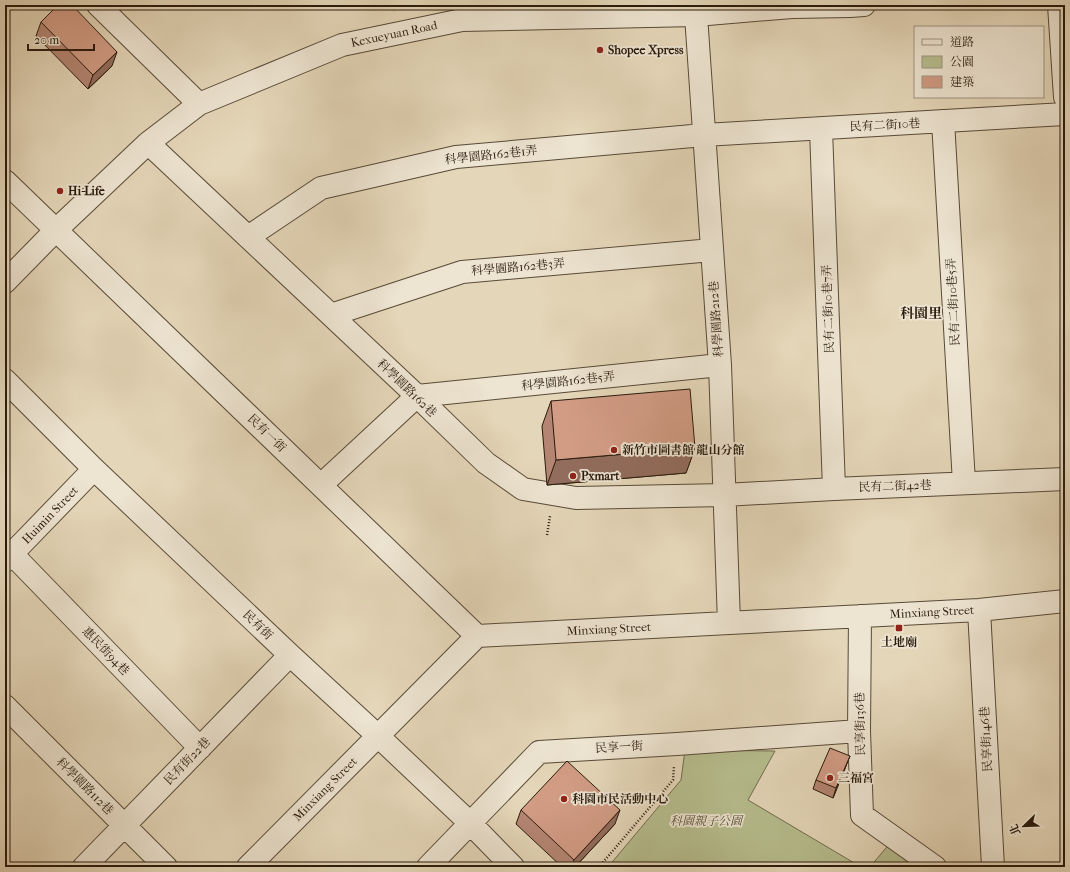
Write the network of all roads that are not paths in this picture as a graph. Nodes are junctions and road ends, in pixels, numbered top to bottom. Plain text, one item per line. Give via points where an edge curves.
1 (98, 5) edge
2 (855, 5) edge
3 (1059, 5) edge
4 (462, 13) edge
5 (696, 15) junction
6 (1065, 97) edge
7 (199, 104) junction
8 (1065, 114) edge
9 (943, 121) junction
10 (821, 129) junction
11 (704, 135) junction
12 (148, 144) junction
13 (5, 181) edge
14 (56, 230) junction
15 (248, 237) junction
16 (712, 250) junction
17 (5, 282) edge
18 (331, 315) junction
19 (720, 365) junction
20 (5, 380) edge
21 (417, 396) junction
22 (94, 469) junction
23 (1065, 479) edge
24 (964, 483) junction
25 (321, 485) junction
26 (834, 489) junction
27 (724, 495) junction
28 (8, 557) edge
29 (1065, 601) edge
30 (979, 610) junction
31 (860, 616) junction
32 (729, 623) junction
33 (477, 636) junction
34 (290, 655) junction
35 (5, 706) edge
36 (859, 731) junction
37 (378, 736) junction
38 (200, 748) junction
39 (470, 823) junction
40 (124, 825) junction
41 (84, 867) edge
42 (166, 867) edge
43 (248, 867) edge
44 (428, 867) edge
45 (513, 867) edge
46 (935, 867) edge
47 (992, 867) edge

1 - 7 street
2 - 5 street, Kexueyuan Road
3 - 6 street
4 - 5 street, Kexueyuan Road
4 - 7 street, Kexueyuan Road via 342,45
5 - 11 street, 科學園路212巷
7 - 12 street, Kexueyuan Road
8 - 9 street, 民有二街10巷
9 - 10 street, 民有二街10巷
9 - 24 street, 民有二街10巷5弄
10 - 11 street, 民有二街10巷
10 - 26 street, 民有二街10巷7弄
11 - 15 street, 科學園路162巷1弄 via 456,157 321,188
11 - 16 street, 科學園路212巷
12 - 14 street, Kexueyuan Road
12 - 15 street, 科學園路162巷
13 - 14 street, 民有一街
14 - 17 street, Kexueyuan Road
14 - 25 street, 民有一街
15 - 18 street, 科學園路162巷
16 - 18 street, 科學園路162巷3弄 via 462,272
16 - 19 street, 科學園路212巷
18 - 21 street, 科學園路162巷
19 - 21 street, 科學園路162巷5弄
19 - 27 street, 科學園路212巷
20 - 22 street, 民有街
21 - 25 street
21 - 27 street, 科學園路162巷 via 486,463 523,489 576,498
22 - 28 street, Huimin Street
22 - 34 street, 民有街
23 - 24 street, 民有二街42巷
24 - 26 street, 民有二街42巷
25 - 33 street, 民有一街
26 - 27 street, 民有二街42巷
27 - 32 street, 科學園路212巷
28 - 38 street, 惠民街94巷
29 - 30 street, Minxiang Street
30 - 31 street, Minxiang Street
30 - 47 street, 民享街146巷
31 - 32 street, Minxiang Street
31 - 36 street, 民享街136巷
32 - 33 street, Minxiang Street
33 - 37 street, Minxiang Street
34 - 37 street, 民有街
34 - 38 street, 民有街22巷
35 - 40 street, 科學園路112巷
36 - 39 street, 民享一街 via 539,752
36 - 46 street, 民享街136巷 via 862,815
37 - 39 street, 民有街
37 - 43 street, Minxiang Street
38 - 40 street, 民有街22巷
39 - 44 street, 民享一街
39 - 45 street, 民有街
40 - 41 street, 民有街22巷
40 - 42 street, 科學園路112巷

